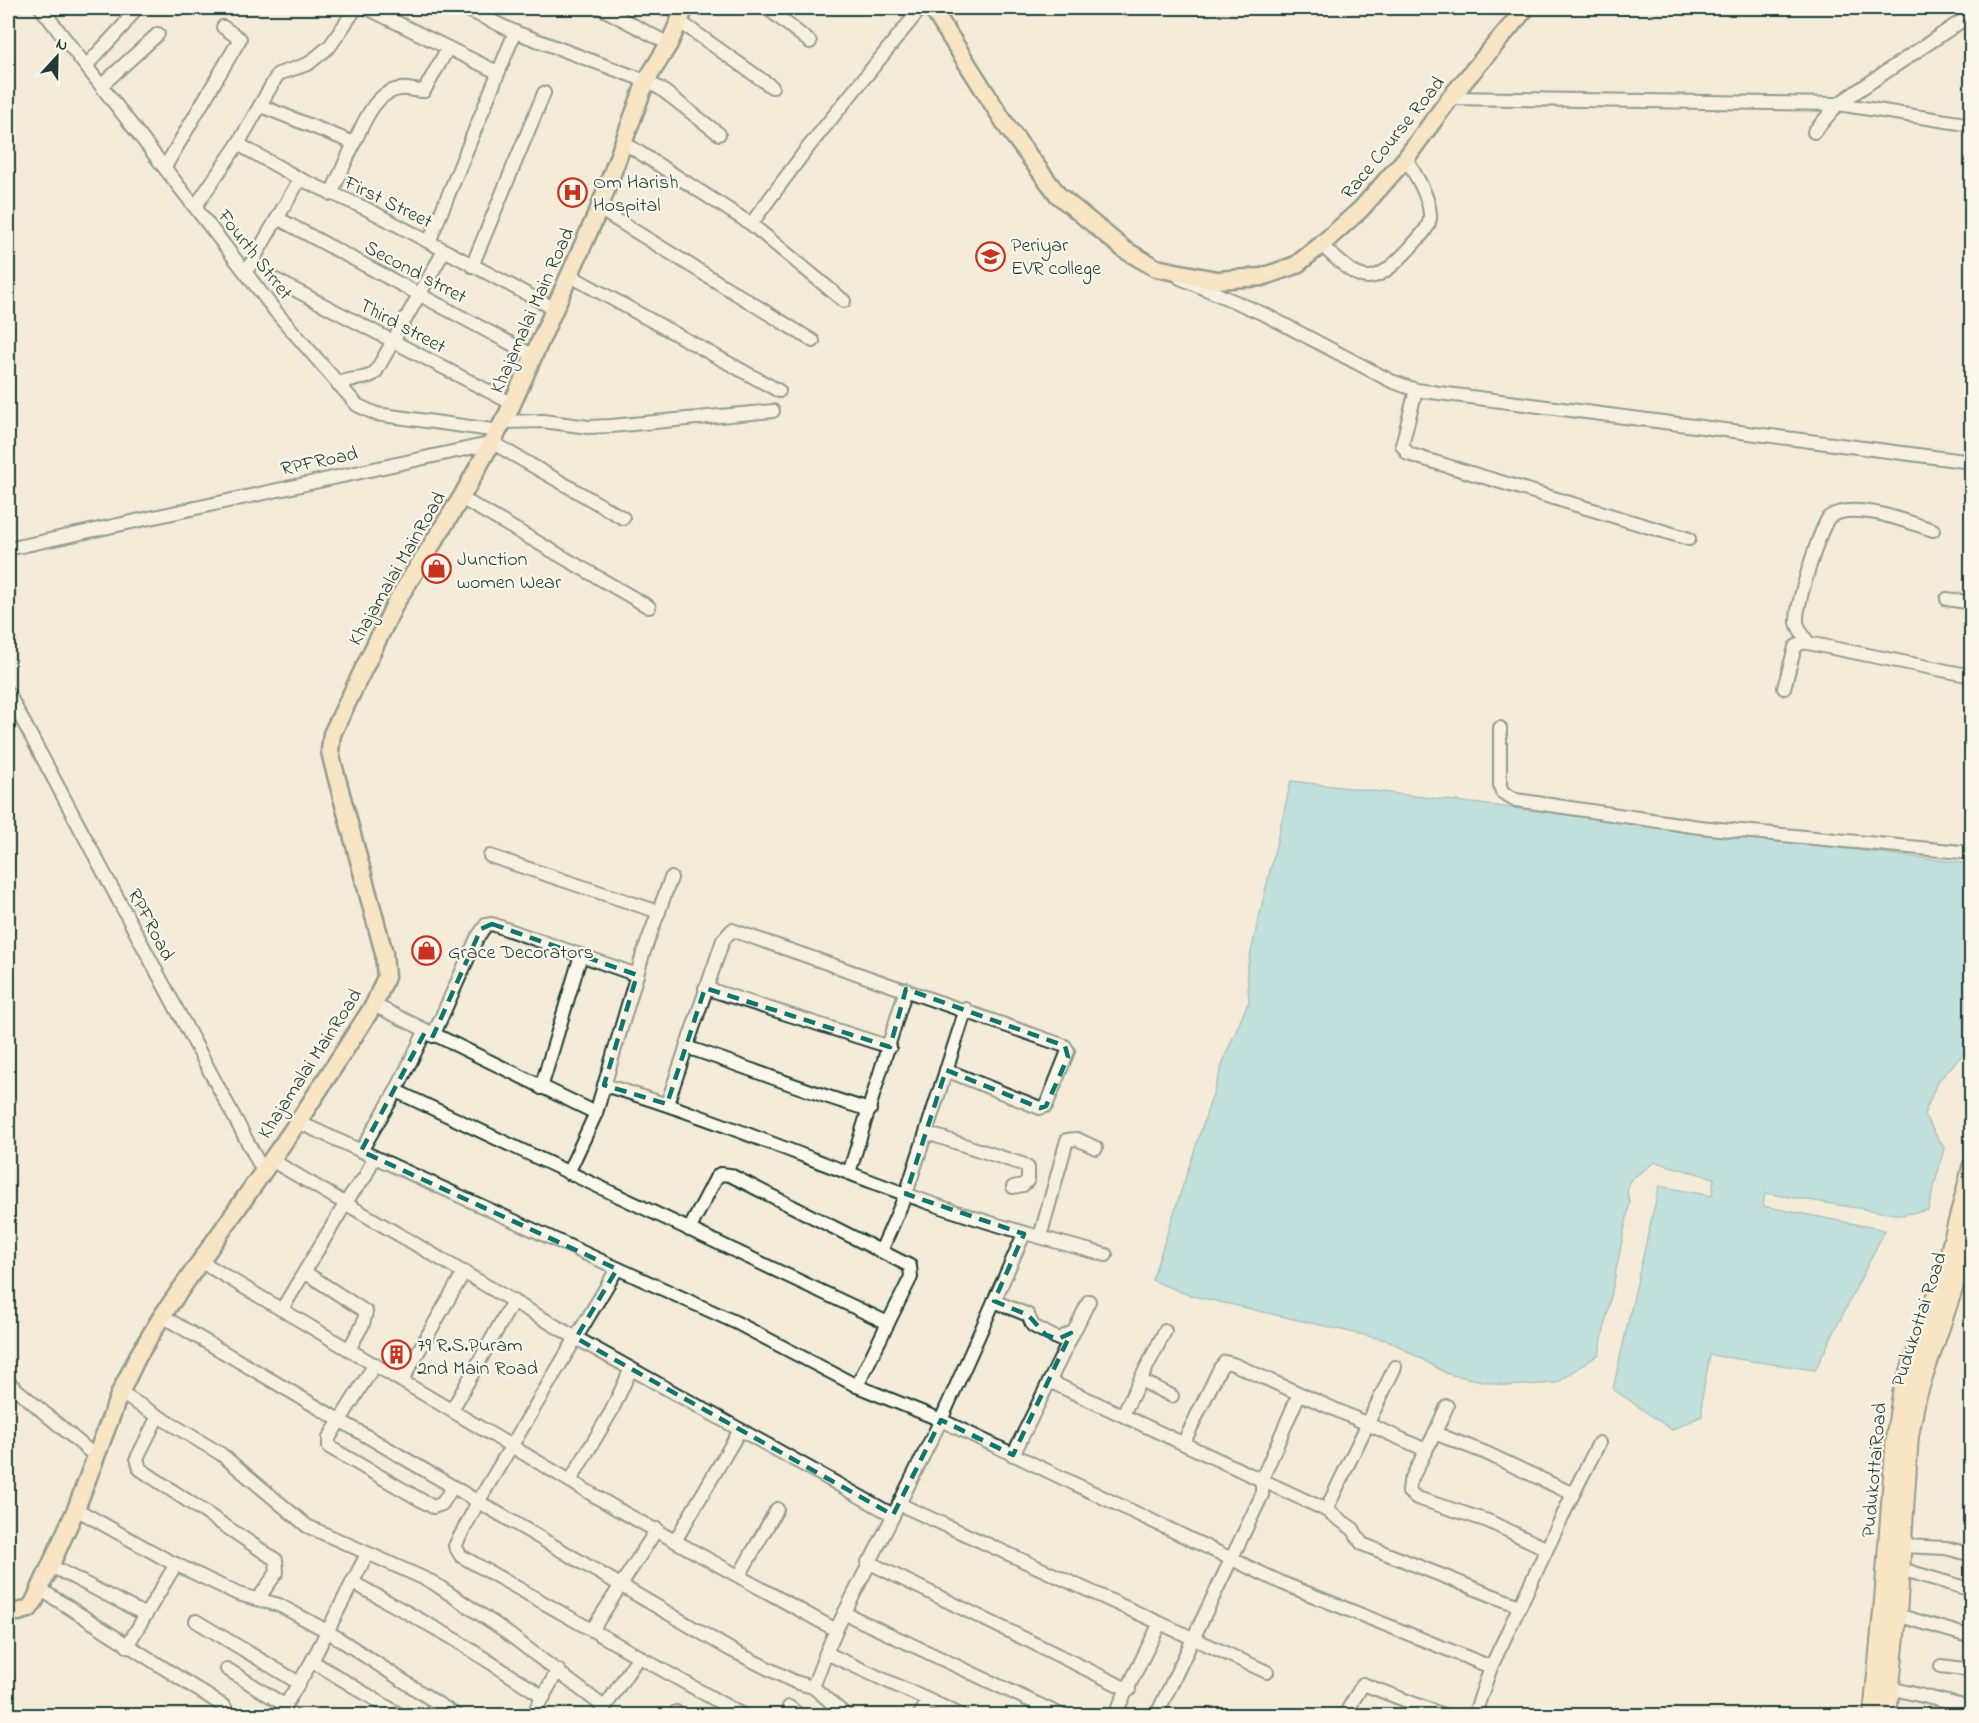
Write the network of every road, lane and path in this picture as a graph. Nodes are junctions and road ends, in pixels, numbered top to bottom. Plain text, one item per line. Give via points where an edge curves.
1 (41, 8) edge
2 (136, 8) edge
3 (356, 8) edge
4 (464, 8) edge
5 (601, 8) edge
6 (767, 8) edge
7 (921, 8) edge
8 (932, 8) edge
9 (1526, 8) edge
10 (373, 9) edge
11 (682, 14) edge
12 (1971, 14) edge
13 (223, 27) dead end
14 (515, 32) junction
15 (158, 34) dead end
16 (810, 42) dead end
17 (669, 44) junction
18 (448, 48) junction
19 (86, 66) junction
20 (497, 72) junction
21 (646, 81) junction
22 (102, 84) junction
23 (772, 87) dead end
24 (544, 93) dead end
25 (1450, 98) junction
26 (1838, 104) junction
27 (261, 105) junction
28 (1971, 125) edge
29 (1814, 132) dead end
30 (719, 134) dead end
31 (622, 142) junction
32 (354, 143) junction
33 (238, 144) junction
34 (1406, 158) junction
35 (165, 168) junction
36 (300, 179) junction
37 (331, 194) junction
38 (195, 207) junction
39 (599, 209) junction
40 (279, 219) junction
41 (752, 224) junction
42 (429, 242) junction
43 (1321, 245) junction
44 (444, 251) junction
45 (472, 266) junction
46 (1156, 268) junction
47 (246, 272) junction
48 (569, 275) junction
49 (276, 280) dead end
50 (420, 295) junction
51 (844, 301) dead end
52 (555, 309) junction
53 (813, 341) dead end
54 (394, 342) junction
55 (534, 356) junction
56 (338, 384) junction
57 (1416, 390) junction
58 (779, 392) dead end
59 (513, 404) junction
60 (773, 411) dead end
61 (499, 432) junction
62 (1971, 462) edge
63 (461, 498) junction
64 (623, 518) dead end
65 (1933, 530) dead end
66 (1689, 539) dead end
67 (8, 549) edge
68 (1947, 599) dead end
69 (1971, 603) edge
70 (649, 607) dead end
71 (1808, 643) junction
72 (1971, 676) edge
73 (1784, 688) dead end
74 (8, 693) edge
75 (1500, 728) dead end
76 (1971, 853) edge
77 (490, 856) dead end
78 (671, 878) dead end
79 (659, 912) junction
80 (581, 955) junction
81 (637, 975) junction
82 (705, 988) junction
83 (906, 989) junction
84 (374, 1005) junction
85 (966, 1010) junction
86 (429, 1034) junction
87 (686, 1047) junction
88 (890, 1047) junction
89 (946, 1070) junction
90 (604, 1085) junction
91 (541, 1088) junction
92 (396, 1091) junction
93 (667, 1104) junction
94 (870, 1110) junction
95 (596, 1113) junction
96 (298, 1122) junction
97 (927, 1133) junction
98 (1096, 1148) dead end
99 (361, 1151) junction
100 (374, 1157) junction
101 (267, 1166) junction
102 (1971, 1167) edge
103 (568, 1173) junction
104 (849, 1173) junction
105 (1013, 1187) dead end
106 (906, 1194) junction
107 (347, 1203) junction
108 (1971, 1224) edge
109 (689, 1230) junction
110 (1024, 1234) junction
111 (1040, 1237) junction
112 (881, 1251) junction
113 (1106, 1255) dead end
114 (200, 1261) junction
115 (617, 1269) junction
116 (464, 1272) junction
117 (306, 1273) junction
118 (513, 1301) junction
119 (993, 1301) junction
120 (1089, 1301) dead end
121 (282, 1309) junction
122 (162, 1316) junction
123 (888, 1323) junction
124 (1165, 1331) dead end
125 (1071, 1333) junction
126 (576, 1338) junction
127 (349, 1349) junction
128 (375, 1364) junction
129 (1395, 1367) dead end
130 (632, 1368) junction
131 (402, 1380) junction
132 (1140, 1380) junction
133 (1051, 1382) junction
134 (8, 1383) edge
135 (857, 1386) junction
136 (120, 1392) junction
137 (1299, 1394) junction
138 (1172, 1396) dead end
139 (1447, 1406) dead end
140 (452, 1410) junction
141 (1123, 1413) junction
142 (158, 1416) junction
143 (340, 1420) junction
144 (941, 1420) junction
145 (1366, 1423) junction
146 (740, 1430) junction
147 (1432, 1437) junction
148 (1184, 1442) junction
149 (1599, 1443) dead end
150 (512, 1446) junction
151 (1425, 1450) junction
152 (94, 1455) junction
153 (1013, 1455) junction
154 (1262, 1479) junction
155 (570, 1480) junction
156 (452, 1488) junction
157 (1572, 1494) junction
158 (478, 1502) junction
159 (899, 1504) junction
160 (76, 1509) junction
161 (777, 1509) dead end
162 (1326, 1510) junction
163 (893, 1515) junction
164 (657, 1529) junction
165 (675, 1541) junction
166 (1902, 1546) junction
167 (1545, 1548) junction
168 (367, 1554) junction
169 (1971, 1555) edge
170 (1233, 1559) junction
171 (868, 1562) junction
172 (176, 1564) junction
173 (51, 1566) junction
174 (1901, 1569) junction
175 (739, 1576) junction
176 (352, 1582) junction
177 (623, 1586) junction
178 (40, 1589) junction
179 (1971, 1590) edge
180 (258, 1599) junction
181 (1519, 1606) junction
182 (8, 1610) edge
183 (844, 1613) junction
184 (146, 1615) junction
185 (1897, 1615) junction
186 (196, 1622) dead end
187 (1159, 1625) dead end
188 (592, 1630) junction
189 (836, 1630) junction
190 (327, 1631) junction
191 (1193, 1637) junction
192 (1971, 1637) edge
193 (127, 1646) junction
194 (826, 1653) junction
195 (639, 1656) junction
196 (312, 1661) junction
197 (1941, 1666) dead end
198 (1491, 1667) junction
199 (228, 1668) dead end
200 (558, 1670) junction
201 (1971, 1670) edge
202 (1267, 1672) dead end
203 (299, 1683) junction
204 (813, 1687) junction
205 (1890, 1688) junction
206 (1128, 1690) junction
207 (544, 1697) junction
208 (928, 1701) junction
209 (225, 1707) dead end
210 (789, 1707) dead end
211 (1971, 1708) edge
212 (283, 1711) edge
213 (602, 1711) edge
214 (402, 1716) edge
215 (457, 1716) edge
216 (532, 1716) edge
217 (744, 1716) edge
218 (800, 1716) edge
219 (847, 1716) edge
220 (919, 1716) edge
221 (963, 1716) edge
222 (1064, 1716) edge
223 (1114, 1716) edge
224 (1156, 1716) edge
225 (1344, 1716) edge
226 (1446, 1716) edge
227 (1474, 1716) edge
228 (1873, 1716) edge
229 (1887, 1716) edge

1 - 19 street, Fourth Strret
2 - 19 street
3 - 27 street via 330,46 308,64 278,74
4 - 14 street
5 - 17 street
6 - 16 street
7 - 41 street
8 - 46 main road, Race Course Road via 1008,128 1058,195 1125,250
9 - 25 main road, Race Course Road
10 - 18 street
11 - 17 main road, Khajamalai Main Road
11 - 23 street
12 - 26 street
13 - 35 street via 240,39
14 - 20 street
14 - 21 street
15 - 22 street
17 - 21 main road, Khajamalai Main Road
18 - 20 street
18 - 32 street via 428,87 424,91 396,89 382,96
19 - 22 street, Fourth Strret
20 - 42 street
21 - 30 street
21 - 31 main road, Khajamalai Main Road
22 - 35 street, Fourth Strret
24 - 45 street
25 - 26 street
25 - 34 main road, Race Course Road
26 - 28 street
26 - 29 street
27 - 32 street
27 - 33 street
31 - 39 main road, Khajamalai Main Road
31 - 41 street
32 - 37 street
33 - 36 street, First Street
33 - 38 street
34 - 43 main road, Race Course Road via 1361,209
34 - 43 street via 1422,189 1430,220 1425,231 1389,270 1381,276 1369,277 1351,272
35 - 38 street, Fourth Strret
36 - 37 street, First Street
36 - 40 street
37 - 42 street, First Street
38 - 47 street, Fourth Strret
39 - 48 main road, Khajamalai Main Road
39 - 53 street
40 - 47 street
40 - 50 street, Second strret
41 - 51 street
42 - 44 street, First Street
43 - 46 main road, Race Course Road via 1296,266 1262,277 1216,280
44 - 45 street, First Street
44 - 50 street
45 - 52 street, First Street
46 - 57 street via 1266,315 1391,381
47 - 56 street, Fourth Strret
48 - 52 main road, Khajamalai Main Road
48 - 58 street
49 - 54 street, Third street
50 - 54 street
50 - 55 street, Second strret
52 - 55 main road, Khajamalai Main Road
54 - 56 street via 369,378
54 - 59 street, Third street
55 - 59 main road, Khajamalai Main Road
56 - 61 street, Fourth Strret via 357,405 376,414
57 - 62 street
57 - 66 street via 1402,445 1408,454
59 - 61 main road, Khajamalai Main Road
60 - 61 street via 588,427 543,420
61 - 63 main road, Khajamalai MainRoad
61 - 64 street
61 - 67 street, RPFRoad
63 - 70 street
63 - 84 main road, Khajamalai MainRoad via 396,602 331,742 342,804 384,953 386,977
65 - 71 street via 1879,513 1854,511 1829,517 1799,605 1797,625
68 - 69 street
71 - 72 street
71 - 73 street via 1795,647
74 - 101 street, RPFRoad
75 - 76 street via 1500,785 1502,792 1516,800 1699,826
77 - 79 street
78 - 79 street
79 - 81 street
80 - 81 street
80 - 86 street via 486,925
80 - 91 street
81 - 90 street
82 - 83 street via 723,940 732,930
82 - 87 street
82 - 88 street
83 - 85 street
83 - 88 street
84 - 86 street
84 - 96 main road, Khajamalai MainRoad
85 - 89 street
85 - 89 street via 1065,1046 1068,1058 1046,1106 1041,1108
86 - 91 street
86 - 92 street
87 - 93 street
87 - 94 street
88 - 94 street
89 - 97 street
90 - 93 street
90 - 95 street
91 - 95 street
92 - 99 street
92 - 103 street
93 - 104 street
94 - 104 street
95 - 103 street
96 - 99 street
96 - 101 main road, Khajamalai MainRoad
97 - 105 street via 1022,1164 1028,1168 1028,1180
97 - 106 street
98 - 111 street via 1077,1139 1067,1140
99 - 100 street
100 - 107 street
100 - 115 street
101 - 107 street
101 - 114 main road, Khajamalai MainRoad
102 - 228 highway, PudukottaiRoad via 1946,1268 1902,1394
103 - 109 street
104 - 106 street
106 - 110 street
106 - 112 street
107 - 116 street
107 - 117 street
108 - 166 highway, Pudukottai Road via 1916,1398 1909,1436
109 - 112 street via 717,1178 724,1173
109 - 123 street
110 - 111 street
110 - 119 street
111 - 113 street
112 - 123 street via 904,1262 912,1271
114 - 121 street
114 - 122 main road, Khajamalai MainRoad
115 - 126 street
115 - 135 street via 737,1323
116 - 118 street
116 - 131 street
117 - 121 street
117 - 127 street via 366,1312
118 - 126 street
118 - 140 street
119 - 125 street via 1028,1315 1033,1326 1046,1335 1058,1339
119 - 144 street
120 - 125 street
121 - 127 street
122 - 136 main road, Khajamalai MainRoad
122 - 143 street
123 - 135 street
124 - 132 street
125 - 133 street
126 - 130 street
126 - 150 street
127 - 128 street
128 - 131 street
128 - 143 street
129 - 145 street
130 - 146 street
130 - 155 street
131 - 140 street
132 - 138 street
132 - 141 street
133 - 141 street
133 - 153 street
134 - 152 street
135 - 144 street
136 - 142 street
136 - 152 main road, Khajamalai MainRoad
137 - 145 street
137 - 148 street via 1225,1362
137 - 154 street
139 - 147 street
140 - 150 street
141 - 148 street
142 - 168 street via 221,1454 307,1526
142 - 180 street via 137,1464 276,1560 277,1572
143 - 156 street
143 - 156 street via 327,1443 333,1449 433,1507 442,1504
144 - 153 street
144 - 159 street
145 - 151 street
145 - 162 street
146 - 163 street
146 - 165 street
147 - 151 street
147 - 157 street via 1437,1434 1486,1453
148 - 154 street
149 - 157 street
150 - 155 street
150 - 158 street
151 - 167 street via 1409,1492 1488,1521
152 - 160 main road, Khajamalai MainRoad
153 - 170 street
154 - 162 street
154 - 170 street via 1262,1495
155 - 164 street
156 - 158 street
157 - 167 street
158 - 177 street
158 - 188 street via 457,1539 455,1546 461,1556
159 - 163 street
159 - 191 street
160 - 172 street
160 - 173 main road, Khajamalai MainRoad
161 - 175 street
162 - 181 street via 1353,1529 1362,1544
163 - 171 street
164 - 165 street
164 - 177 street
165 - 175 street
166 - 169 street via 1946,1548
166 - 174 highway, Pudukottai Road
167 - 181 street
168 - 176 street
168 - 200 street via 432,1582
170 - 191 street
170 - 198 street via 1282,1583
171 - 183 street
171 - 206 street
172 - 180 street via 238,1594
172 - 184 street
173 - 178 main road, Khajamalai MainRoad
173 - 184 street
174 - 179 street
174 - 185 highway, Pudukottai Road
175 - 189 street
176 - 190 street
176 - 207 street via 451,1637
177 - 188 street
177 - 204 street via 764,1668
178 - 182 main road, Khajamalai MainRoad via 29,1609
178 - 193 street
180 - 190 street via 279,1605
181 - 198 street
183 - 189 street
183 - 222 street
184 - 193 street
185 - 192 street
185 - 205 highway, Pudukottai Road
186 - 203 street
187 - 206 street
188 - 195 street
189 - 194 street
190 - 196 street
190 - 215 street
191 - 202 street
191 - 224 street
193 - 209 street
194 - 204 street
194 - 208 street
195 - 213 street
195 - 217 street
196 - 203 street
196 - 214 street
197 - 201 street
198 - 227 street
199 - 212 street
200 - 207 street
200 - 213 street
203 - 212 street
204 - 219 street
205 - 211 street
205 - 229 highway, Pudukottai Road
206 - 223 street
207 - 216 street
208 - 220 street
208 - 221 street
210 - 218 street
225 - 226 street via 1363,1684

